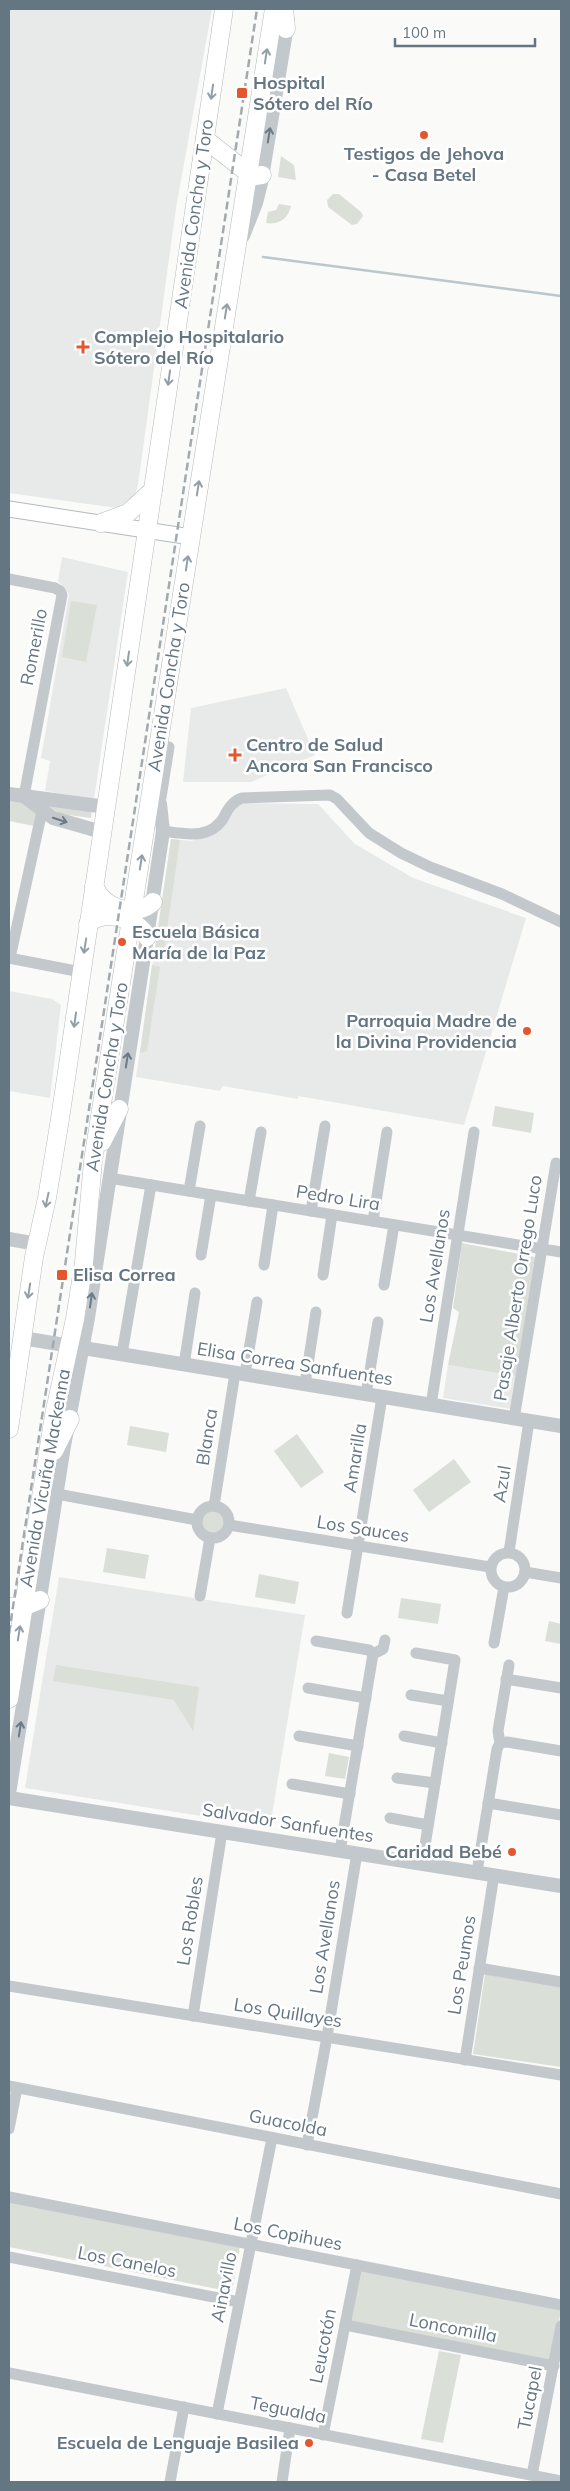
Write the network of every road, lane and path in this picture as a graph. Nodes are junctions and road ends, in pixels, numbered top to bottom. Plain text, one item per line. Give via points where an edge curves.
1 (224, 9) edge
2 (274, 9) edge
3 (284, 9) edge
4 (290, 9) edge
5 (286, 29) junction
6 (205, 140) junction
7 (255, 174) junction
8 (153, 490) junction
9 (9, 509) edge
10 (101, 523) junction
11 (147, 530) junction
12 (191, 537) junction
13 (9, 579) edge
14 (164, 715) junction
15 (169, 747) joint
16 (157, 776) junction
17 (9, 794) edge
18 (24, 796) junction
19 (160, 804) joint
20 (106, 806) junction
21 (42, 811) junction
22 (163, 831) junction
23 (102, 832) junction
24 (94, 886) junction
25 (153, 902) junction
26 (132, 916) junction
27 (561, 922) edge
28 (88, 924) junction
29 (147, 937) junction
30 (9, 958) edge
31 (81, 972) junction
32 (119, 1109) junction
33 (200, 1126) dead end
34 (325, 1126) dead end
35 (261, 1132) dead end
36 (387, 1132) dead end
37 (474, 1132) dead end
38 (93, 1161) junction
39 (556, 1163) dead end
40 (109, 1178) junction
41 (151, 1185) junction
42 (189, 1191) junction
43 (211, 1195) junction
44 (249, 1201) junction
45 (273, 1205) junction
46 (311, 1211) junction
47 (332, 1215) junction
48 (373, 1222) junction
49 (394, 1225) junction
50 (457, 1235) junction
51 (9, 1239) edge
52 (37, 1244) junction
53 (542, 1249) junction
54 (561, 1252) edge
55 (202, 1255) dead end
56 (264, 1265) dead end
57 (323, 1275) dead end
58 (384, 1285) dead end
59 (195, 1293) dead end
60 (257, 1302) dead end
61 (316, 1312) dead end
62 (378, 1322) dead end
63 (22, 1338) junction
64 (76, 1347) junction
65 (122, 1354) junction
66 (184, 1365) junction
67 (240, 1374) junction
68 (305, 1384) junction
69 (366, 1394) junction
70 (382, 1397) junction
71 (431, 1405) junction
72 (70, 1419) junction
73 (514, 1419) junction
74 (529, 1421) junction
75 (561, 1426) edge
76 (9, 1429) edge
77 (45, 1470) junction
78 (57, 1494) junction
79 (214, 1506) junction
80 (197, 1520) junction
81 (229, 1525) junction
82 (210, 1538) junction
83 (359, 1546) junction
84 (509, 1552) junction
85 (490, 1567) junction
86 (525, 1572) junction
87 (561, 1578) edge
88 (504, 1587) junction
89 (200, 1596) dead end
90 (40, 1600) junction
91 (16, 1607) edge
92 (347, 1613) dead end
93 (386, 1640) dead end
94 (316, 1641) dead end
95 (494, 1642) dead end
96 (373, 1654) junction
97 (416, 1654) dead end
98 (509, 1665) dead end
99 (506, 1679) junction
100 (308, 1688) dead end
101 (561, 1688) edge
102 (411, 1695) dead end
103 (366, 1698) junction
104 (9, 1699) edge
105 (448, 1701) junction
106 (299, 1736) dead end
107 (404, 1736) dead end
108 (442, 1742) junction
109 (500, 1743) junction
110 (358, 1746) junction
111 (561, 1751) edge
112 (397, 1778) dead end
113 (435, 1783) junction
114 (292, 1784) dead end
115 (350, 1794) junction
116 (9, 1796) edge
117 (488, 1803) junction
118 (561, 1815) edge
119 (390, 1818) dead end
120 (428, 1825) junction
121 (222, 1832) junction
122 (340, 1850) junction
123 (357, 1853) junction
124 (422, 1864) junction
125 (477, 1872) junction
126 (494, 1875) junction
127 (561, 1886) edge
128 (479, 1968) junction
129 (561, 1982) edge
130 (9, 1986) edge
131 (192, 2016) junction
132 (327, 2037) junction
133 (465, 2060) junction
134 (561, 2075) edge
135 (13, 2087) edge
136 (9, 2129) edge
137 (272, 2138) junction
138 (307, 2144) junction
139 (561, 2194) edge
140 (9, 2196) edge
141 (251, 2244) junction
142 (9, 2257) edge
143 (356, 2265) junction
144 (239, 2302) junction
145 (561, 2305) edge
146 (345, 2325) junction
147 (561, 2326) edge
148 (554, 2366) junction
149 (9, 2372) edge
150 (184, 2407) junction
151 (217, 2414) junction
152 (290, 2428) junction
153 (324, 2435) junction
154 (532, 2475) junction
155 (561, 2481) edge
156 (170, 2482) edge
157 (282, 2482) edge

1 -> 6 main road, Avenida Concha y Toro
7 -> 2 main road, Avenida Concha y Toro
3 - 5 main road
4 - 5 street
7 -> 5 street
6 - 7 main road
6 -> 8 main road, Avenida Concha y Toro
12 -> 7 main road, Avenida Concha y Toro via 233,262
8 - 10 main road via 128,513
8 - 11 main road, Avenida Concha y Toro
9 - 10 main road
10 - 11 main road
11 - 12 main road
11 -> 20 main road, Avenida Concha y Toro
14 -> 12 main road, Avenida Concha y Toro
13 - 18 street, Romerillo via 61,592
14 - 15 main road
14 - 16 main road, Avenida Concha y Toro
15 - 16 street
16 - 19 main road
26 -> 16 main road, Avenida Concha y Toro
17 - 18 street
18 - 20 street
18 - 21 street
19 - 22 street
20 - 23 main road, Avenida Concha y Toro
21 -> 23 street via 58,820
21 - 30 street
22 - 25 street
22 - 27 street via 206,833 216,827 230,806 242,798 330,795 369,833 401,853
23 - 24 main road, Avenida Concha y Toro
24 - 26 main road via 101,899
24 - 28 main road, Avenida Concha y Toro
25 - 26 main road
25 - 29 street
26 - 28 main road via 103,916
26 - 29 main road
26 - 38 main road, Avenida Concha y Toro
28 -> 31 main road, Avenida Concha y Toro
32 -> 29 street
30 - 31 street
31 -> 52 main road, Avenida Concha y Toro via 58,1137
32 - 38 main road
32 - 40 street
33 - 42 street
34 - 46 street
35 - 44 street
36 - 48 street
37 - 50 street, Los Avellanos
38 - 64 main road, Avenida Concha y Toro
39 - 53 street, Pasaje Alberto Orrego Luco
40 - 41 street, Pedro Lira
64 -> 40 street
41 - 42 street, Pedro Lira
41 - 65 street
42 - 43 street, Pedro Lira
43 - 44 street, Pedro Lira
43 - 55 street
44 - 45 street, Pedro Lira
45 - 46 street, Pedro Lira
45 - 56 street
46 - 47 street, Pedro Lira
47 - 48 street, Pedro Lira
47 - 57 street
48 - 49 street, Pedro Lira
49 - 50 street, Pedro Lira
49 - 58 street
50 - 53 street, Pedro Lira
50 - 71 street, Los Avellanos
51 - 52 street
52 -> 63 main road, Avenida Concha y Toro
53 - 54 street, Pedro Lira
53 - 73 street, Pasaje Alberto Orrego Luco
59 - 66 street
60 - 67 street, Blanca
61 - 68 street
62 - 69 street
63 - 64 street, Elisa Correa Sanfuentes
63 - 76 main road, Avenida Concha y Toro
64 - 65 street, Elisa Correa Sanfuentes
64 - 72 street
64 - 77 main road, Avenida Vicuña Mackenna
65 - 66 street, Elisa Correa Sanfuentes
66 - 67 street, Elisa Correa Sanfuentes
67 - 68 street, Elisa Correa Sanfuentes
67 - 79 street, Blanca
68 - 69 street, Elisa Correa Sanfuentes
69 - 70 street, Elisa Correa Sanfuentes
70 - 71 street, Elisa Correa Sanfuentes
70 - 83 street, Amarilla
71 - 73 street, Elisa Correa Sanfuentes
72 - 77 main road
72 - 78 street
73 - 74 street, Elisa Correa Sanfuentes
74 - 75 street, Elisa Correa Sanfuentes
74 - 84 street, Azul
77 - 91 main road, Avenida Vicuña Mackenna
78 - 80 street
78 - 90 street
79 - 80 street via 201,1511
79 - 81 street via 226,1512
80 - 82 street via 202,1533
81 - 82 street via 224,1534
81 - 83 street, Los Sauces
82 - 89 street
83 - 85 street, Los Sauces
83 - 92 street, Amarilla
84 - 85 street via 498,1556
84 - 86 street via 524,1562
85 - 88 street via 494,1581
86 - 87 street
86 - 88 street via 522,1581 515,1586
88 - 95 street
90 - 91 main road
116 -> 90 street
104 -> 91 main road, Avenida Vicuña Mackenna
93 - 96 street via 383,1649
94 - 96 street via 369,1650
96 - 103 street
97 - 105 street via 455,1660
98 - 99 street
99 - 101 street
99 - 109 street via 498,1731
100 - 103 street
102 - 105 street
103 - 110 street
105 - 108 street
106 - 110 street
107 - 108 street
108 - 113 street
109 - 111 street
109 - 117 street
110 - 115 street
112 - 113 street
113 - 120 street
114 - 115 street
115 - 122 street
116 - 121 street, Salvador Sanfuentes
117 - 118 street
117 - 125 street
119 - 120 street
120 - 124 street
121 - 122 street, Salvador Sanfuentes
121 - 131 street, Los Robles
122 - 123 street, Salvador Sanfuentes
123 - 124 street, Salvador Sanfuentes
123 - 132 street, Los Avellanos
124 - 125 street, Salvador Sanfuentes
125 - 126 street, Salvador Sanfuentes
126 - 127 street, Salvador Sanfuentes
126 - 128 street, Los Peumos
128 - 129 street
128 - 133 street, Los Peumos
130 - 131 street, Los Quillayes
131 - 132 street, Los Quillayes
132 - 133 street, Los Quillayes
132 - 138 street, Los Avellanos
133 - 134 street, Los Quillayes
135 - 136 street
135 - 137 street, Guacolda
137 - 138 street, Guacolda
137 - 141 street, Ainavillo
138 - 139 street, Guacolda
140 - 141 street, Los Copihues
141 - 143 street, Los Copihues
141 - 144 street, Ainavillo
142 - 144 street, Los Canelos
143 - 145 street, Los Copihues
143 - 146 street, Leucotón
144 - 151 street, Ainavillo
146 - 148 street, Loncomilla
146 - 153 street, Leucotón
147 - 148 street, Tucapel
148 - 154 street, Tucapel
149 - 150 street, Tegualda
150 - 151 street, Tegualda
150 - 156 street
151 - 152 street, Tegualda
152 - 153 street, Tegualda
152 - 157 street
153 - 154 street, Tegualda
154 - 155 street, Tegualda

